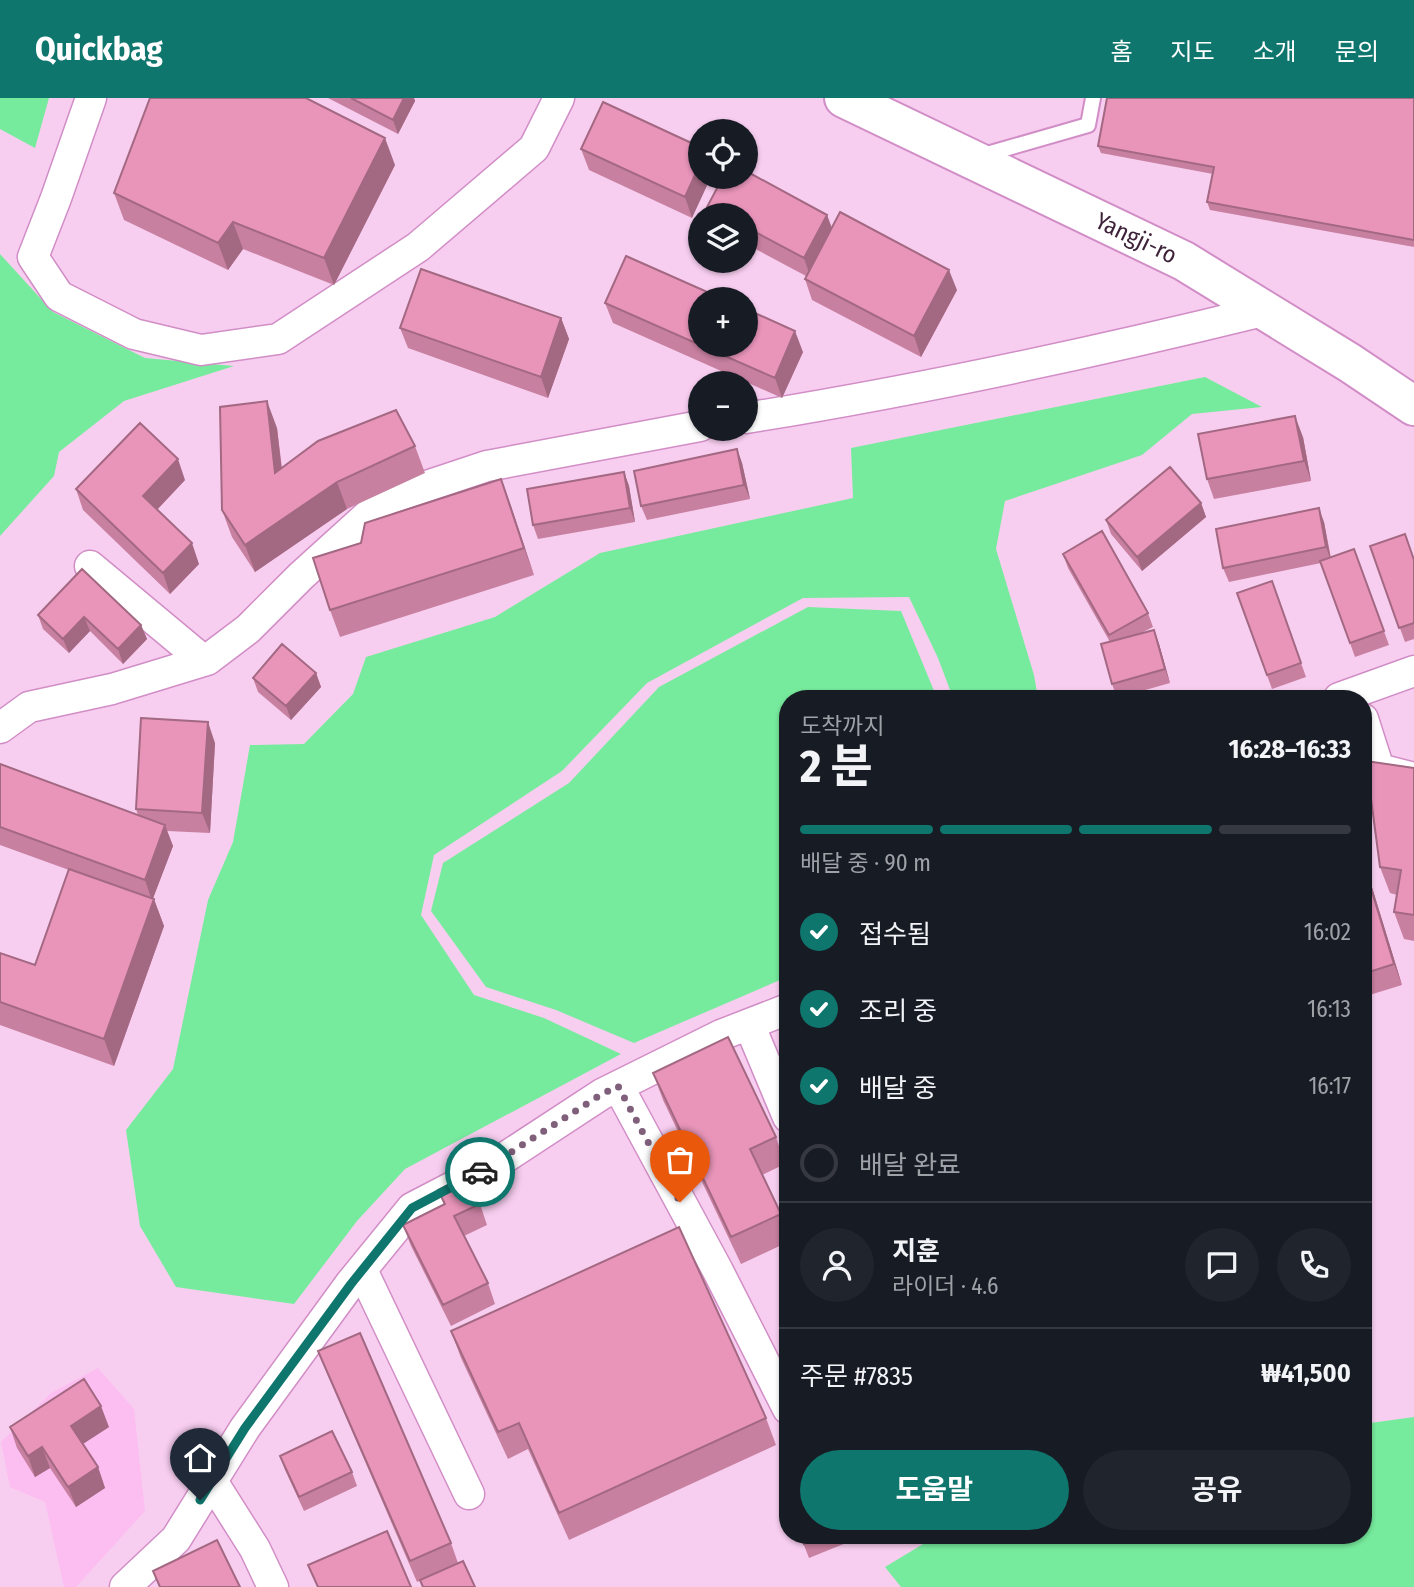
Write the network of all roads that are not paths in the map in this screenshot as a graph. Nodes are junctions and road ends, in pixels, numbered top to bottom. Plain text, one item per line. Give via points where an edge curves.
1 (91, 98) edge
2 (559, 98) edge
3 (844, 98) edge
4 (1093, 98) edge
5 (968, 159) junction
6 (1263, 311) junction
7 (1414, 406) edge
8 (758, 416) edge
9 (688, 428) edge
10 (90, 566) dead end
11 (204, 661) junction
12 (1414, 671) edge
13 (1372, 692) edge
14 (0, 728) edge
15 (1372, 751) edge
16 (1414, 778) edge
17 (779, 1012) edge
18 (749, 1024) junction
19 (618, 1086) junction
20 (779, 1096) edge
21 (362, 1270) junction
22 (779, 1391) edge
23 (212, 1481) junction
24 (469, 1494) dead end
25 (125, 1587) edge
26 (273, 1587) edge

1 - 2 street via 33,257 59,296 134,334 201,350 278,339 418,247 534,148
3 - 5 street, Yangji-ro
4 - 5 lane via 1088,125
5 - 6 street, Yangji-ro via 1184,261
6 - 7 street, Yangji-ro
6 - 8 street via 1105,350
9 - 11 street via 487,466 385,500 248,629
10 - 11 street
11 - 14 street via 112,689 29,707
12 - 13 street
15 - 16 street via 1379,769
17 - 18 street
18 - 19 street
18 - 20 street
19 - 21 street via 489,1168 412,1208
19 - 22 street
21 - 23 street via 245,1428
21 - 24 street
23 - 25 street via 176,1539
23 - 26 street via 256,1549

